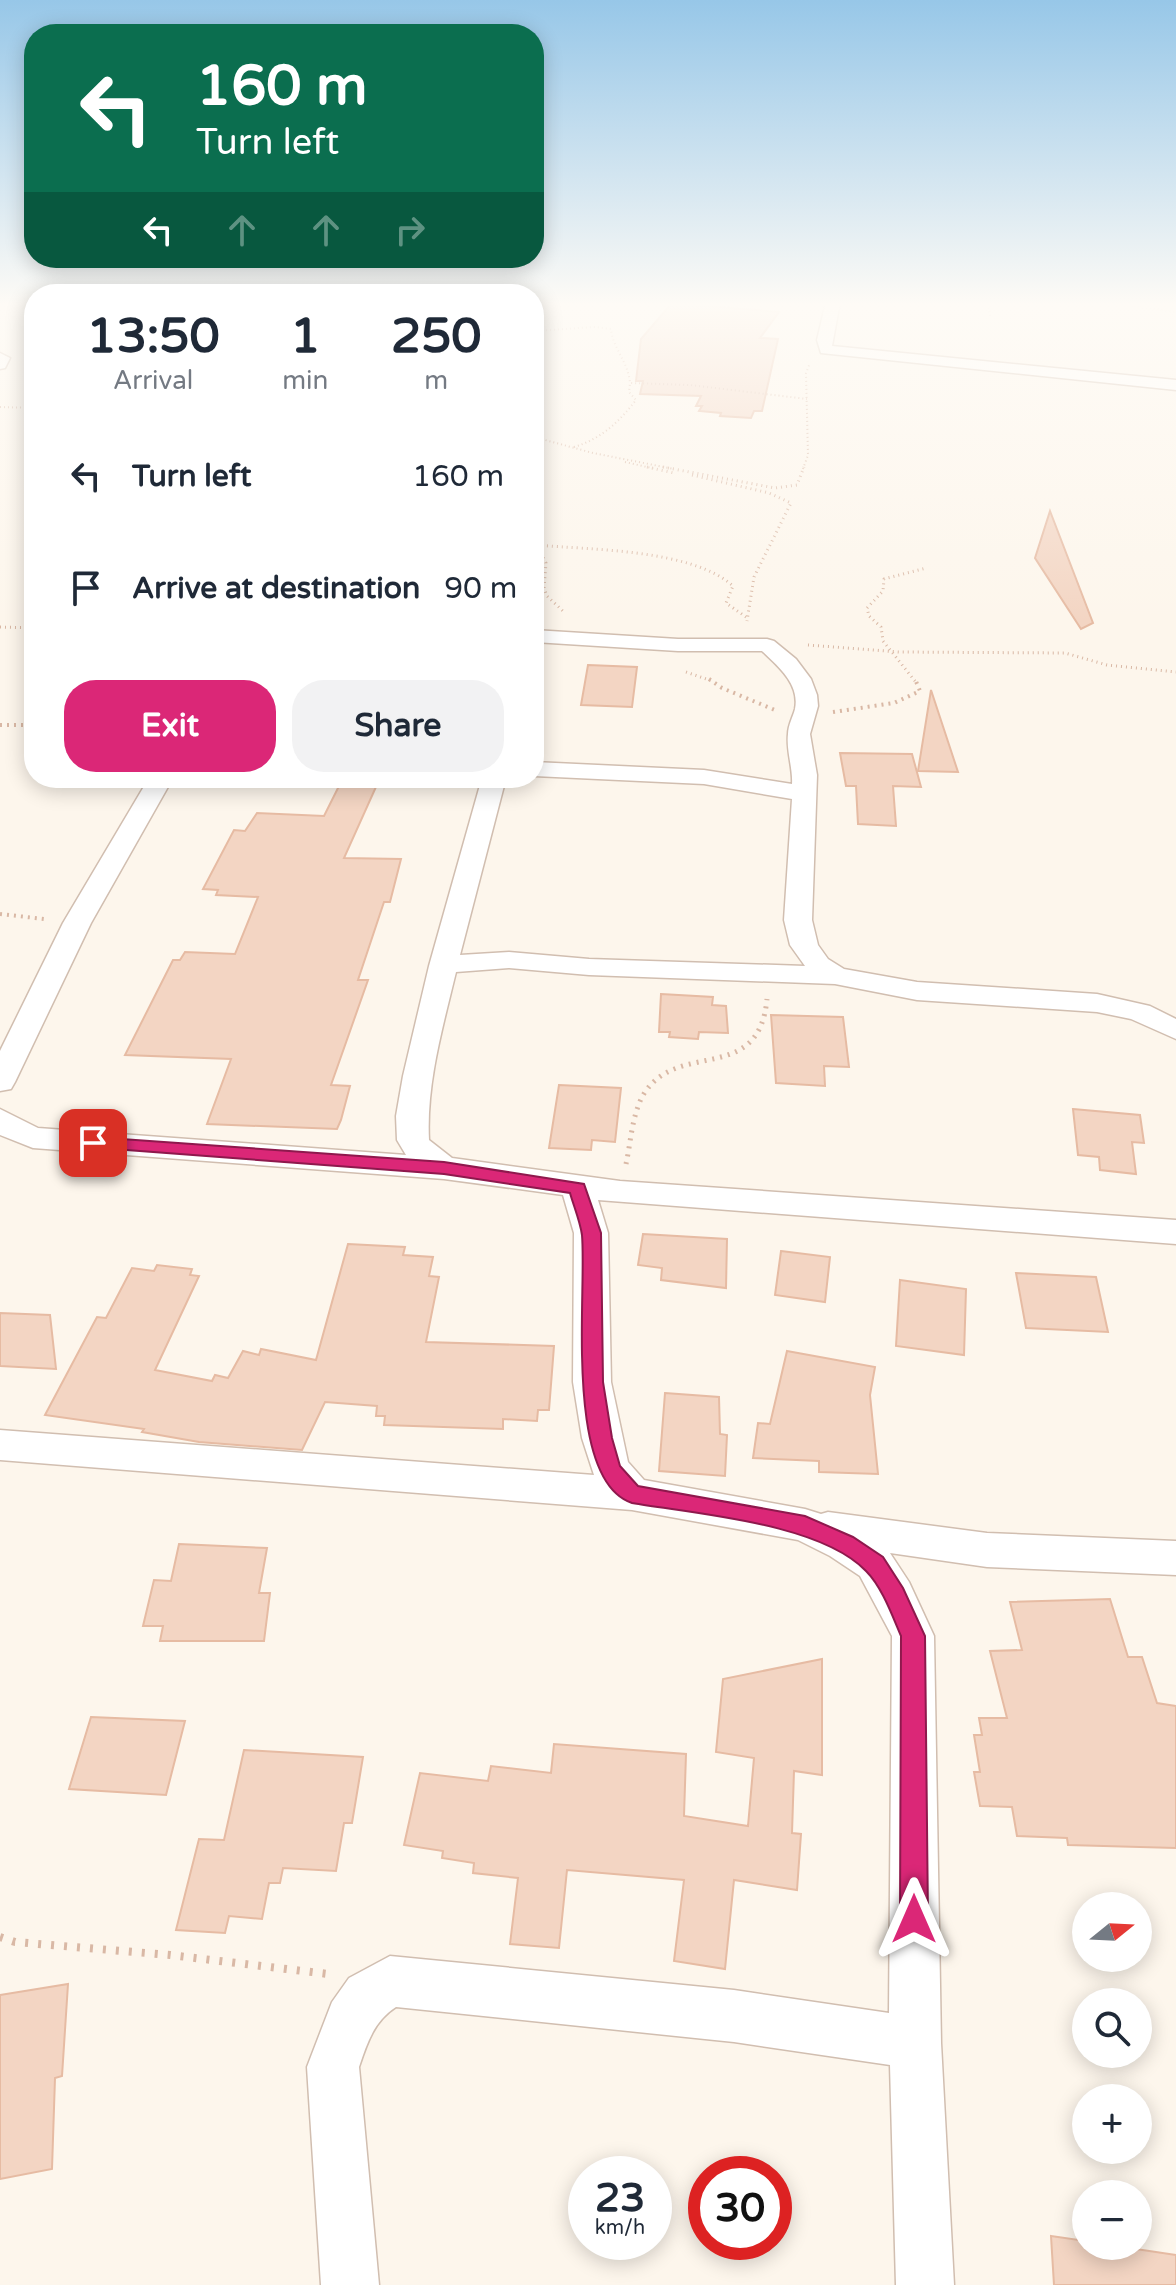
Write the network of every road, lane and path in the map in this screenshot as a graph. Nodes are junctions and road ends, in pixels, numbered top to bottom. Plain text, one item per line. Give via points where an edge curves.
1 (631, 409) edge
2 (807, 409) edge
3 (544, 440) edge
4 (573, 448) junction
5 (622, 459) junction
6 (544, 546) edge
7 (544, 559) edge
8 (926, 568) dead end
9 (544, 588) edge
10 (544, 588) edge
11 (747, 617) junction
12 (0, 627) edge
13 (24, 628) edge
14 (544, 637) edge
15 (582, 640) junction
16 (800, 643) dead end
17 (767, 645) junction
18 (894, 652) junction
19 (679, 670) dead end
20 (1176, 672) edge
21 (803, 719) junction
22 (0, 725) edge
23 (24, 725) edge
24 (544, 770) edge
25 (803, 784) junction
26 (155, 788) edge
27 (491, 788) edge
28 (0, 914) edge
29 (77, 923) junction
30 (445, 964) junction
31 (771, 973) junction
32 (835, 976) junction
33 (1168, 1026) edge
34 (1176, 1050) edge
35 (0, 1082) edge
36 (0, 1119) edge
37 (33, 1138) junction
38 (0, 1146) edge
39 (444, 1168) junction
40 (599, 1190) junction
41 (1176, 1232) edge
42 (0, 1445) edge
43 (632, 1494) junction
44 (805, 1525) junction
45 (1176, 1558) edge
46 (0, 1937) edge
47 (390, 1981) junction
48 (915, 2043) junction
49 (350, 2285) edge
50 (925, 2285) edge

1 - 4 path via 604,435
2 - 5 path via 808,455 797,485 775,488
3 - 4 path
4 - 5 path
5 - 11 path via 643,468 769,493 791,503 758,562
6 - 11 path via 696,564 730,580 726,603
7 - 10 path
8 - 18 path via 884,579 883,591 867,608
9 - 15 path via 573,619
11 - 17 path via 747,626
12 - 13 path
14 - 15 street
15 - 17 street
16 - 18 path
17 - 21 street via 800,679 806,695
18 - 20 path via 1065,653 1107,665
18 - 21 path via 920,691 894,703
19 - 21 path
21 - 25 street
22 - 23 path
24 - 25 street
25 - 32 street via 798,920 804,945 818,965
26 - 29 street
27 - 30 street
28 - 29 path
29 - 35 street
30 - 31 street via 509,960
30 - 39 street via 412,1110 412,1139
31 - 32 street
31 - 40 path via 757,1036 723,1057 669,1071 644,1092
32 - 33 street via 917,991 1097,1003 1140,1012
33 - 34 street
36 - 37 street
37 - 38 street
37 - 39 street
39 - 40 street
40 - 41 street
40 - 43 street via 591,1233 592,1382 610,1469
42 - 43 street
43 - 44 street
44 - 45 street via 987,1550
44 - 48 street via 875,1564 913,1636
46 - 47 path
47 - 48 street via 734,2016
47 - 49 street via 367,1996 350,2020 333,2067
48 - 50 street

